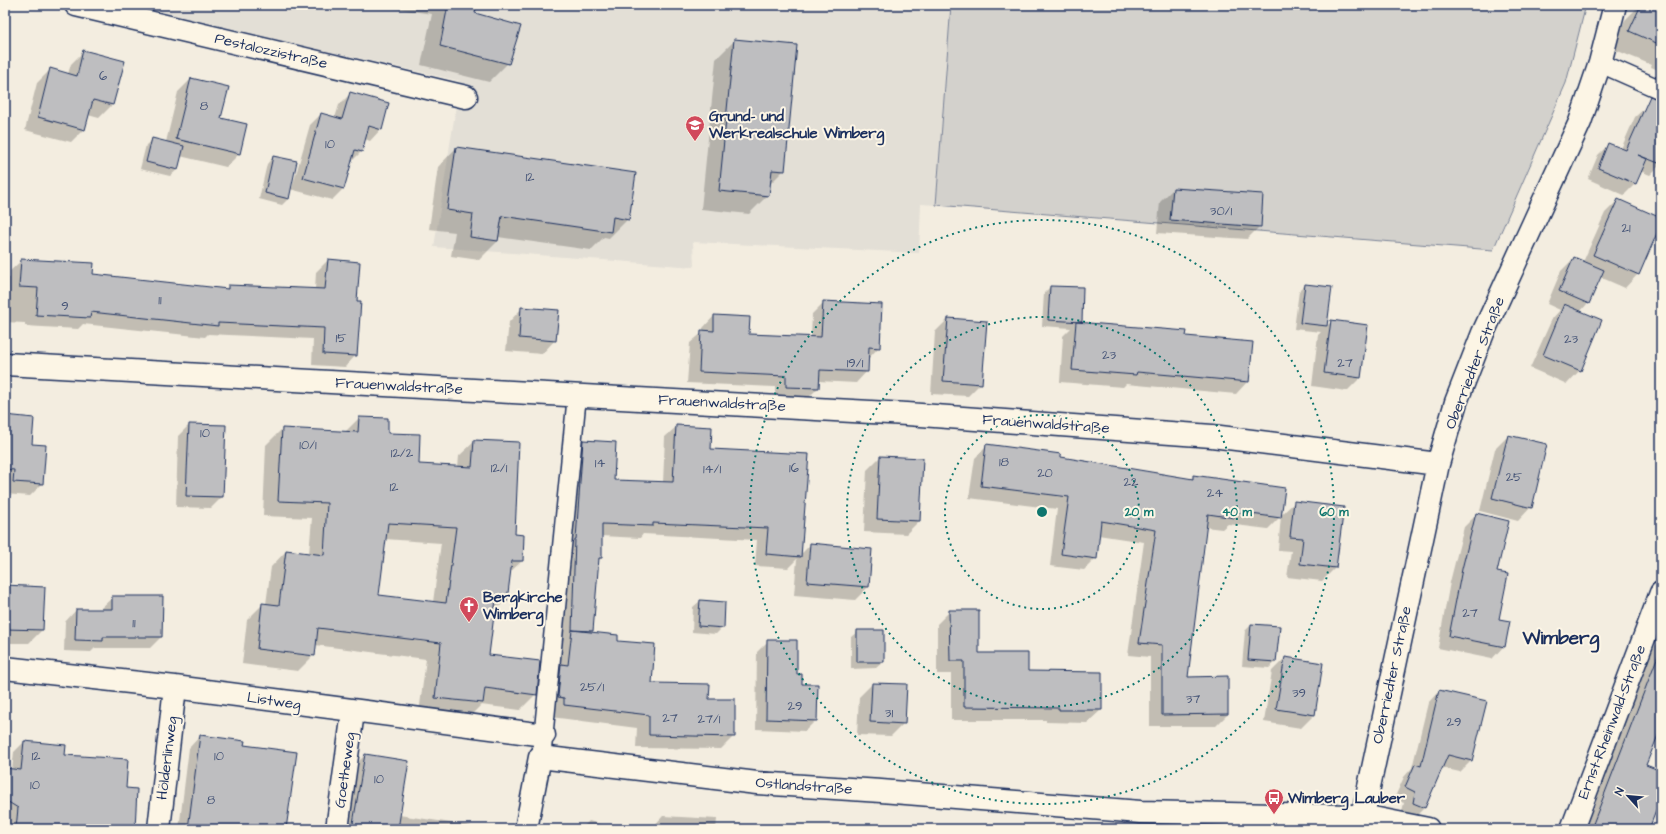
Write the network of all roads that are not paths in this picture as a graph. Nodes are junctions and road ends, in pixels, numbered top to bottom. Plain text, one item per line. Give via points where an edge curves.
1 (76, 5) edge
2 (1615, 5) edge
3 (1600, 63) junction
4 (1661, 90) edge
5 (466, 97) dead end
6 (5, 364) edge
7 (577, 395) junction
8 (1438, 464) junction
9 (1661, 593) edge
10 (5, 668) edge
11 (175, 687) junction
12 (353, 712) junction
13 (544, 735) junction
14 (540, 758) junction
15 (1140, 820) edge
16 (1361, 822) edge
17 (159, 829) edge
18 (337, 829) edge
19 (526, 829) edge
20 (1428, 829) edge
21 (1572, 829) edge

1 - 5 street, Pestalozzistraße
2 - 3 street, Oberriedter Straße
3 - 4 lane
3 - 8 street, Oberriedter Straße via 1580,122 1483,333 1456,402
6 - 7 street, Frauenwaldstraße
7 - 8 street, Frauenwaldstraße via 907,414 1212,436
7 - 13 lane
8 - 16 street, Oberriedter Straße
9 - 21 street, Ernst-Rheinwald-Straße
10 - 11 street, Listweg
11 - 12 street, Listweg
11 - 17 street, Hölderlinweg
12 - 13 street, Listweg
12 - 18 street, Goetheweg
13 - 14 lane
14 - 15 street, Ostlandstraße via 757,783 881,791
14 - 19 street
15 - 16 street, Ostlandstraße via 1274,815
16 - 20 street

